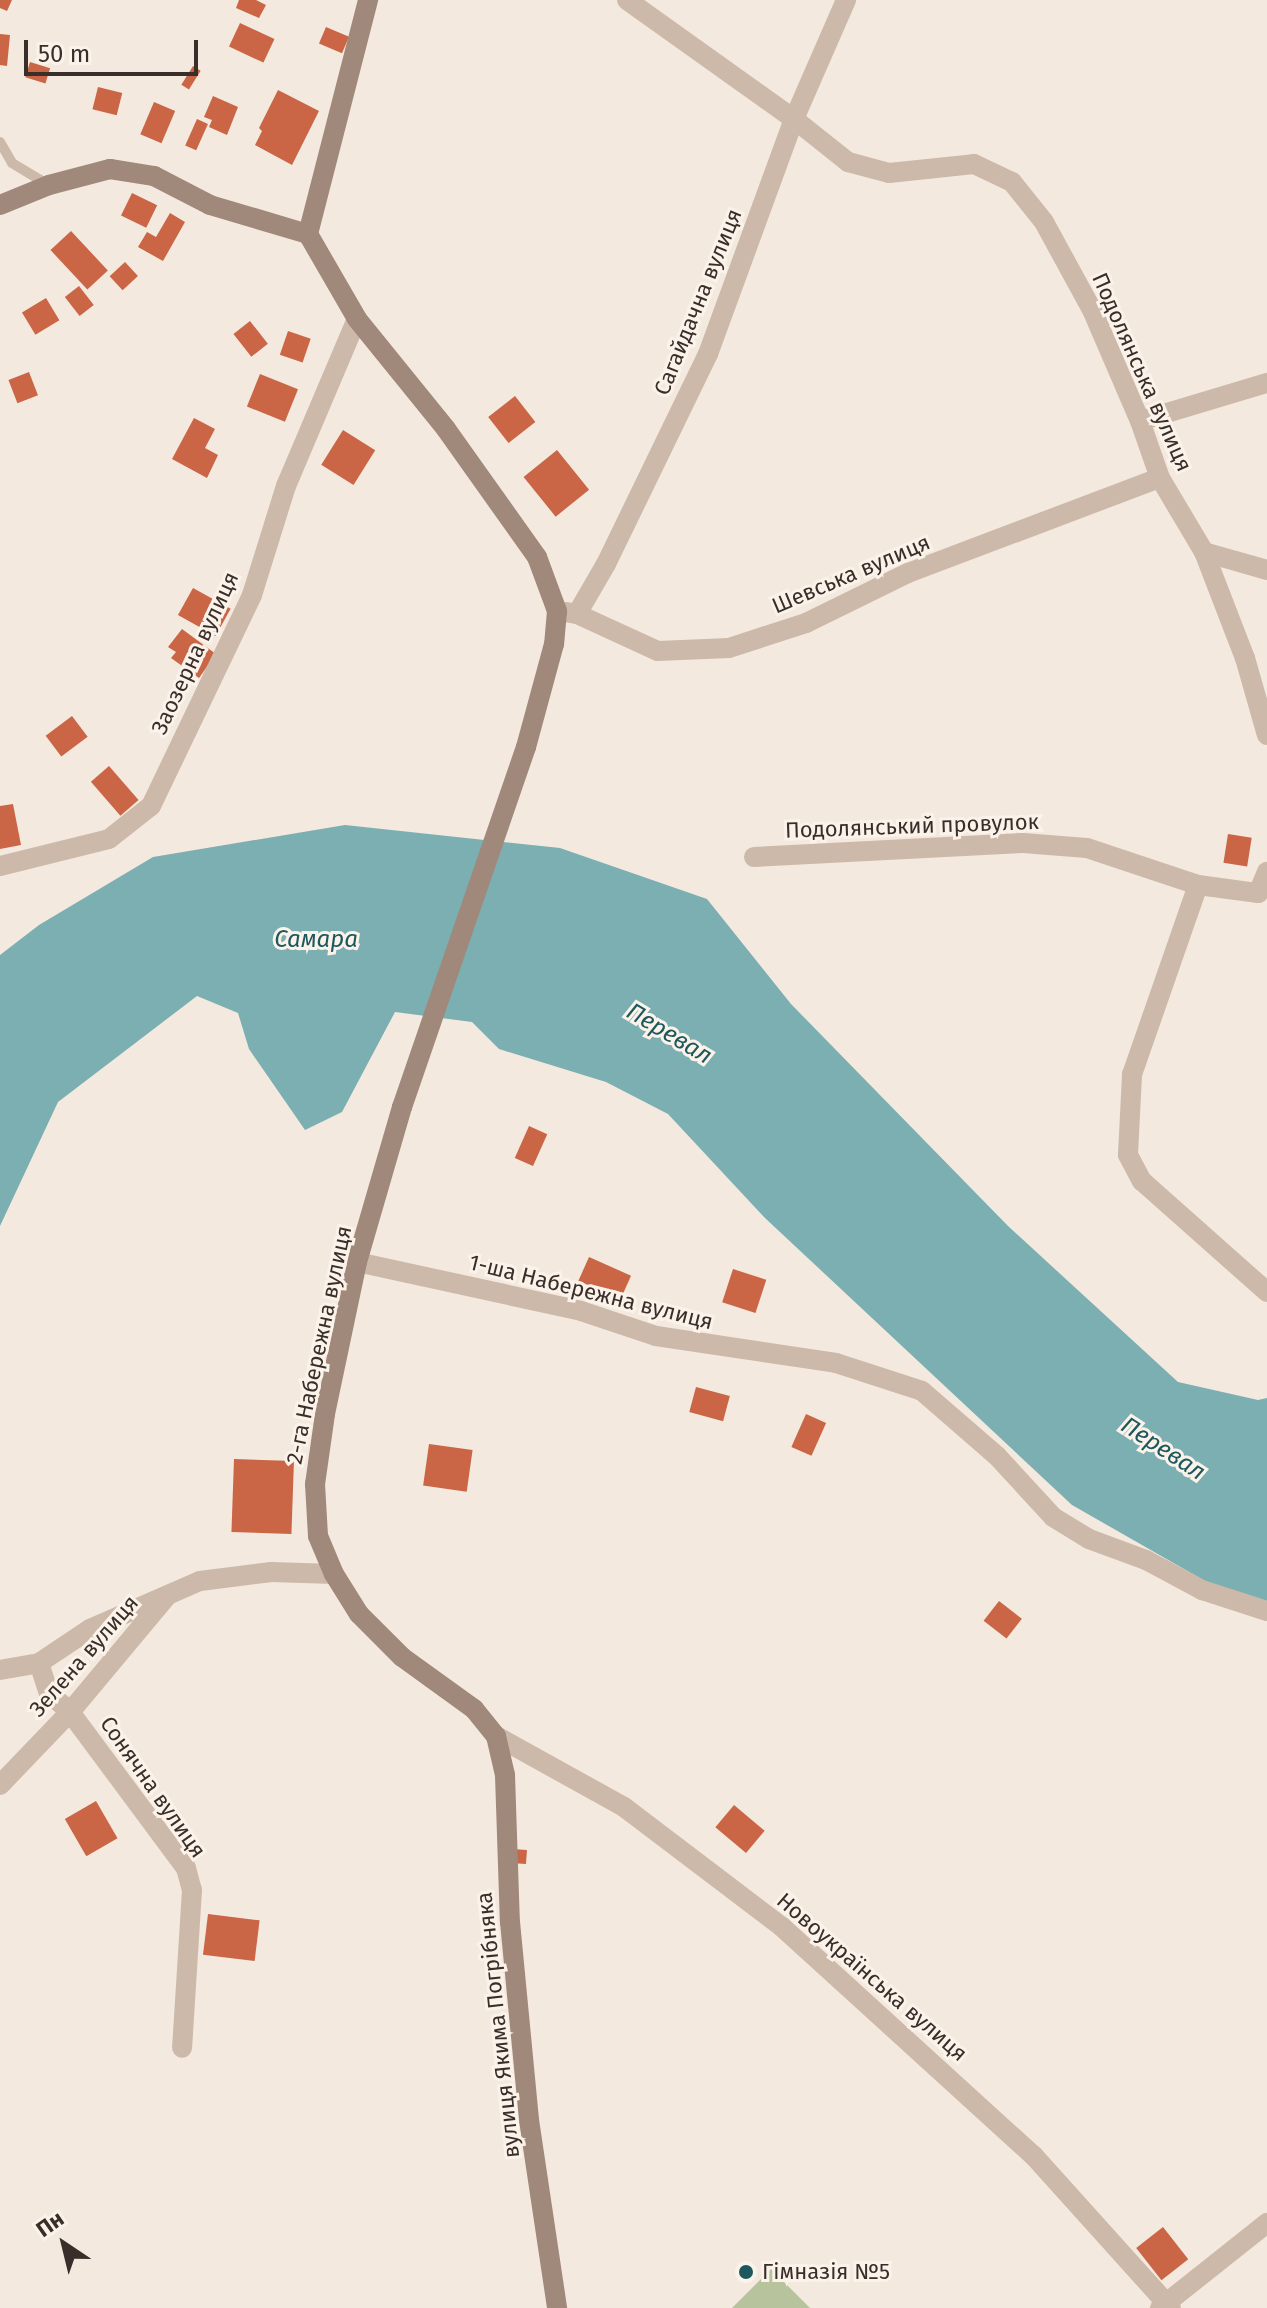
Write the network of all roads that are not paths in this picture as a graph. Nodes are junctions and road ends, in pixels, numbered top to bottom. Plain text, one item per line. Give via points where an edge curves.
1 (368, 0) edge
2 (627, 0) edge
3 (846, 0) edge
4 (794, 119) junction
5 (0, 142) edge
6 (49, 185) junction
7 (0, 205) edge
8 (308, 234) junction
9 (357, 319) junction
10 (1267, 383) edge
11 (1140, 421) junction
12 (1160, 478) junction
13 (1204, 552) junction
14 (1267, 570) edge
15 (567, 612) junction
16 (1267, 735) edge
17 (526, 747) joint
18 (754, 857) dead end
19 (0, 866) edge
20 (1267, 872) edge
21 (1198, 885) junction
22 (1263, 900) edge
23 (357, 1262) junction
24 (1267, 1292) edge
25 (334, 1574) junction
26 (170, 1592) junction
27 (1267, 1611) edge
28 (39, 1663) junction
29 (0, 1670) edge
30 (70, 1712) junction
31 (496, 1736) junction
32 (0, 1785) edge
33 (182, 2048) dead end
34 (1267, 2223) edge
35 (1165, 2306) edge
36 (557, 2308) edge

1 - 8 street
2 - 4 street, Подолянська вулиця
3 - 4 street, Сагайдачна вулиця
4 - 11 street, Подолянська вулиця via 848,162 889,173 974,164 1012,182 1044,222 1093,312
4 - 15 street, Сагайдачна вулиця via 708,354 606,564
5 - 6 lane via 12,163
6 - 7 street
6 - 8 street via 110,169 154,176 210,205
8 - 9 street, Сагайдачна вулиця
9 - 15 street, Сагайдачна вулиця via 446,429 537,557
9 - 19 street, Заозерна вулиця via 286,486 252,595 151,806 109,839
10 - 11 street
11 - 12 street, Подолянська вулиця
12 - 13 street, Подолянська вулиця
12 - 15 street, Шевська вулиця via 908,573 806,623 729,648 658,651
13 - 14 street
13 - 16 street, Подолянська вулиця via 1245,658
15 - 17 street, Сагайдачна вулиця
17 - 23 street, 2-га Набережна вулиця via 402,1107
18 - 21 street, Подолянський провулок via 1036,844 1087,848
20 - 22 street
21 - 22 street, Подолянський провулок
21 - 24 street via 1132,1075 1128,1155 1142,1181
23 - 25 street, 2-га Набережна вулиця via 315,1484 318,1536
23 - 27 street, 1-ша Набережна вулиця via 581,1311 656,1336 836,1363 922,1391 997,1456 1053,1517 1202,1590
25 - 26 street via 271,1572 200,1581
25 - 31 street, 2-га Набережна вулиця via 370,1625 402,1657 474,1709
26 - 28 street via 90,1629
26 - 30 street, Зелена вулиця
28 - 29 street
28 - 30 street, Сонячна вулиця via 49,1693
30 - 32 street, Зелена вулиця
30 - 33 street, Сонячна вулиця via 186,1868 192,1890
31 - 35 street, Новоукраїнська вулиця via 624,1807 781,1926 1033,2155
31 - 36 street, вулиця Якима Погрібняка via 505,1775 510,1922 529,2120
34 - 35 street

